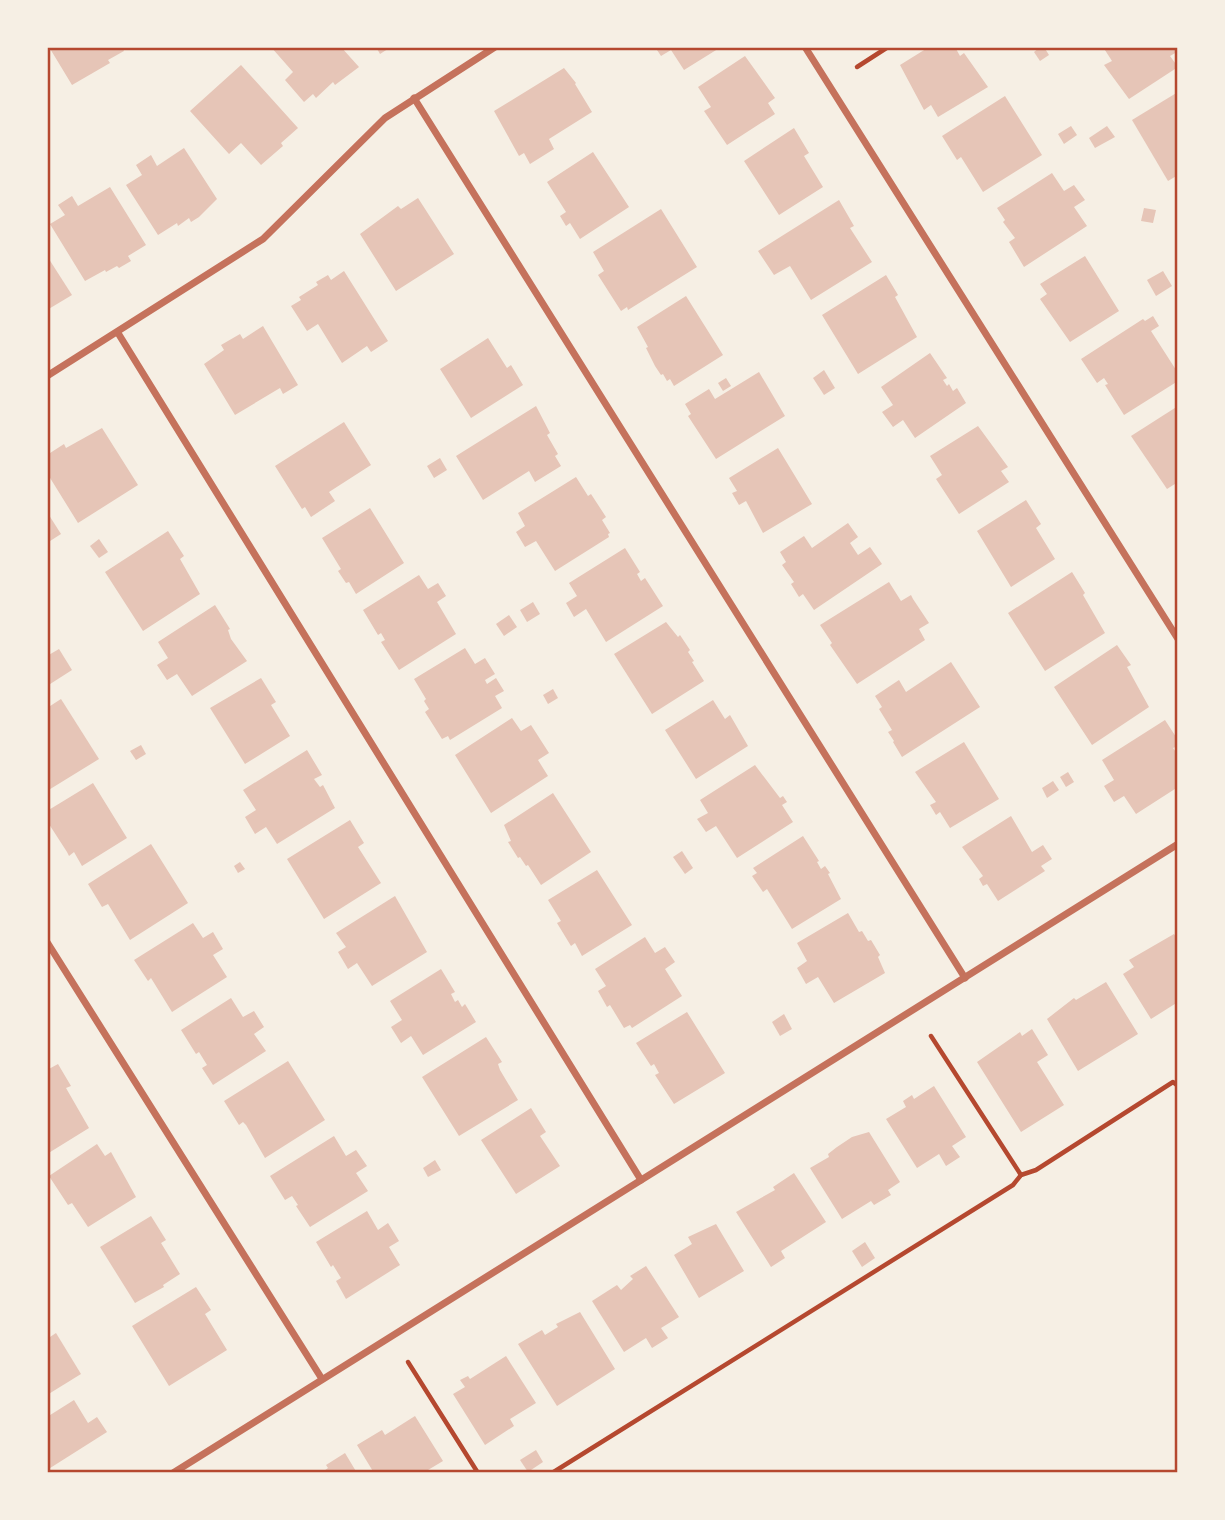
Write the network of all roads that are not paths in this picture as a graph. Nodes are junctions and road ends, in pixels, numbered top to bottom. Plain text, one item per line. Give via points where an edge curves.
1 (495, 47) edge
2 (805, 47) edge
3 (414, 98) junction
4 (118, 333) junction
5 (47, 376) edge
6 (1178, 639) edge
7 (1178, 844) edge
8 (47, 942) edge
9 (965, 978) junction
10 (641, 1180) junction
11 (322, 1379) junction
12 (173, 1473) edge

1 - 3 street
2 - 6 street
3 - 4 street via 384,118 263,239
3 - 9 street
4 - 5 street
4 - 10 street
7 - 9 street
8 - 11 street
9 - 10 street
10 - 11 street
11 - 12 street

